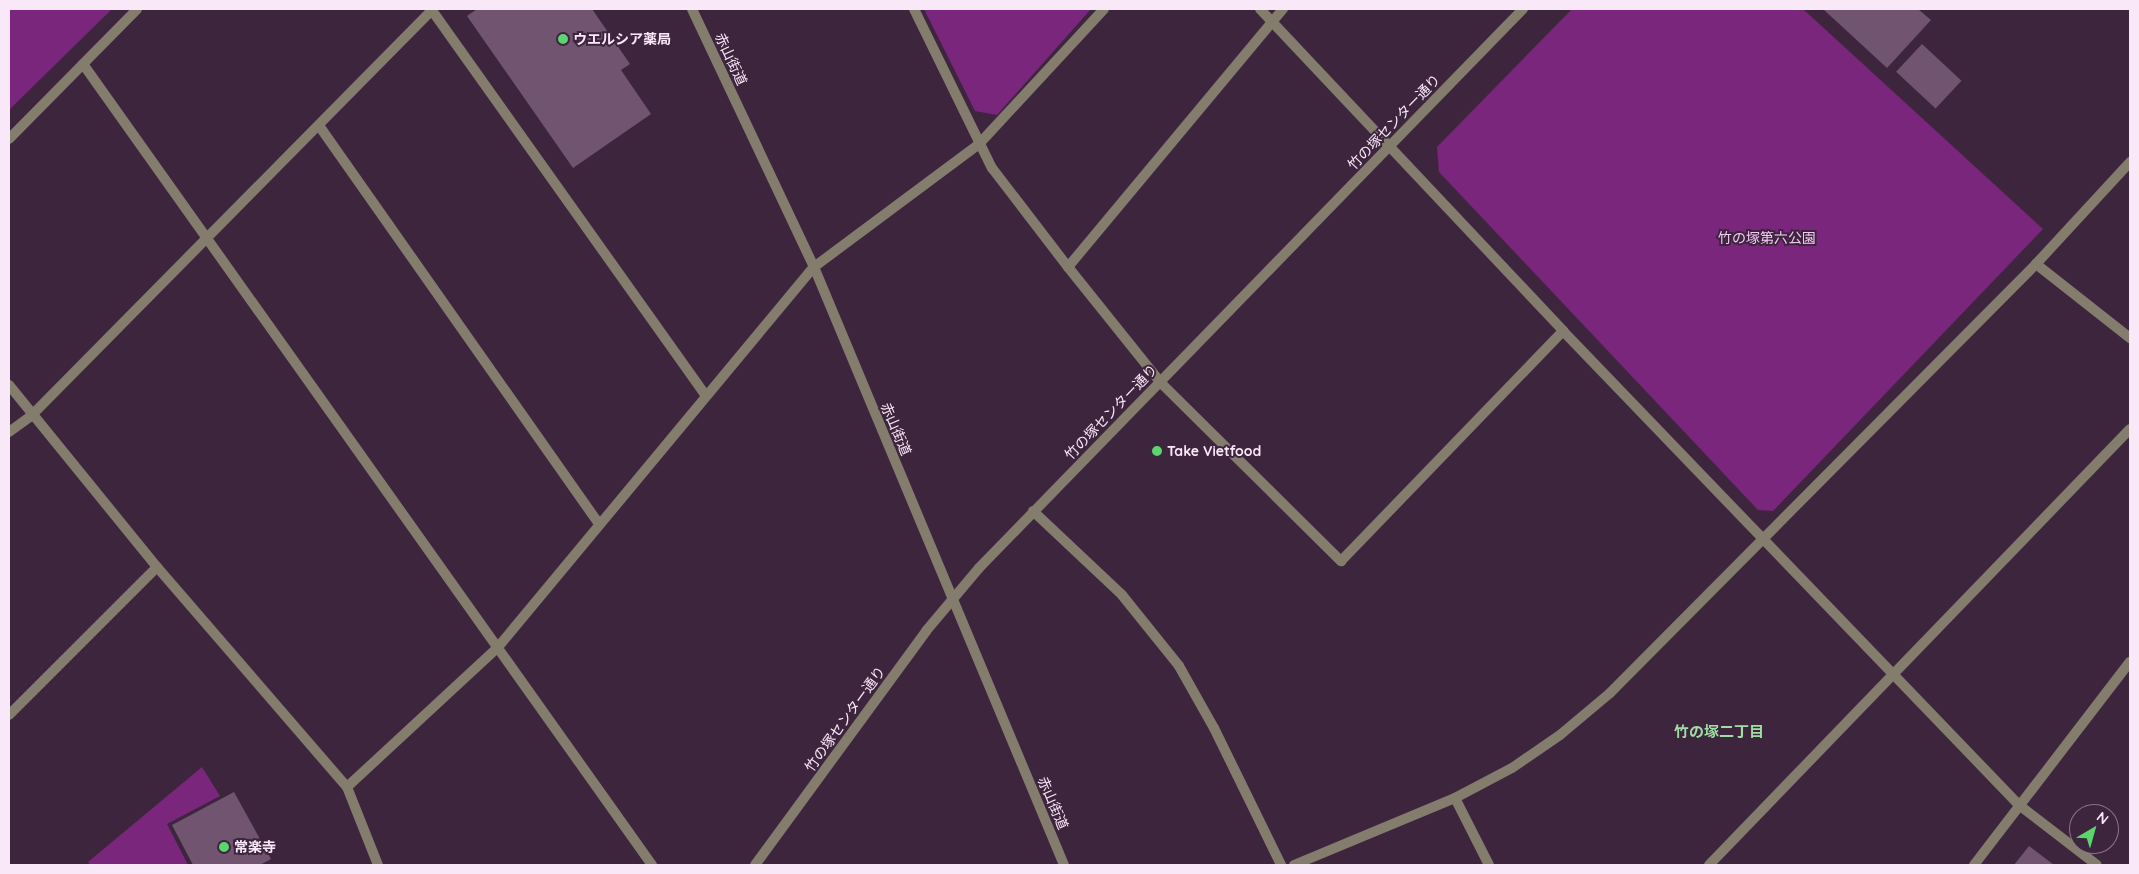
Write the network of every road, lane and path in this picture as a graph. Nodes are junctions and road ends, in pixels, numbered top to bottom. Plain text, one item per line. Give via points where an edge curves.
1 (137, 9) edge
2 (432, 9) edge
3 (692, 9) edge
4 (914, 9) edge
5 (1104, 9) edge
6 (1260, 9) edge
7 (1283, 9) edge
8 (1523, 9) edge
9 (1272, 22) junction
10 (83, 64) junction
11 (320, 126) junction
12 (9, 139) edge
13 (980, 144) junction
14 (1391, 145) junction
15 (2130, 162) edge
16 (208, 240) junction
17 (2036, 264) junction
18 (814, 267) junction
19 (1068, 267) junction
20 (1563, 331) junction
21 (2130, 338) edge
22 (1160, 382) junction
23 (9, 386) edge
24 (706, 396) junction
25 (31, 416) junction
26 (2130, 429) edge
27 (9, 432) edge
28 (1033, 511) junction
29 (598, 523) junction
30 (1762, 539) junction
31 (157, 567) junction
32 (952, 598) junction
33 (498, 646) junction
34 (2130, 662) edge
35 (1893, 674) junction
36 (9, 715) edge
37 (347, 787) junction
38 (1455, 798) junction
39 (2019, 805) junction
40 (378, 865) edge
41 (652, 865) edge
42 (754, 865) edge
43 (1064, 865) edge
44 (1281, 865) edge
45 (1294, 865) edge
46 (1489, 865) edge
47 (1709, 865) edge
48 (1974, 865) edge
49 (2096, 865) edge

1 - 10 street
2 - 11 street
2 - 24 street
3 - 18 street, 赤山街道
4 - 13 street
5 - 13 street
6 - 9 street
7 - 9 street
8 - 14 street, 竹の塚センター通り
9 - 14 street
9 - 19 street
10 - 12 street
10 - 16 street
11 - 16 street
11 - 29 street
13 - 18 street
13 - 19 street via 992,168
14 - 20 street
14 - 22 street, 竹の塚センター通り
15 - 17 street
16 - 25 street
16 - 33 street
17 - 21 street
17 - 30 street
18 - 24 street
18 - 32 street, 赤山街道
19 - 22 street
20 - 22 street via 1341,561
20 - 30 street
22 - 28 street, 竹の塚センター通り
23 - 25 street
24 - 29 street
25 - 27 street
25 - 31 street
26 - 35 street
28 - 32 street, 竹の塚センター通り
28 - 44 street via 1122,596 1179,666 1214,728
29 - 33 street
30 - 35 street
30 - 38 street via 1610,693 1560,735 1512,768
31 - 36 street
31 - 37 street
32 - 42 street, 竹の塚センター通り
32 - 43 street, 赤山街道
33 - 37 street
33 - 41 street
34 - 39 street
35 - 39 street
35 - 47 street
37 - 40 street
38 - 45 street
38 - 46 street
39 - 48 street
39 - 49 street

